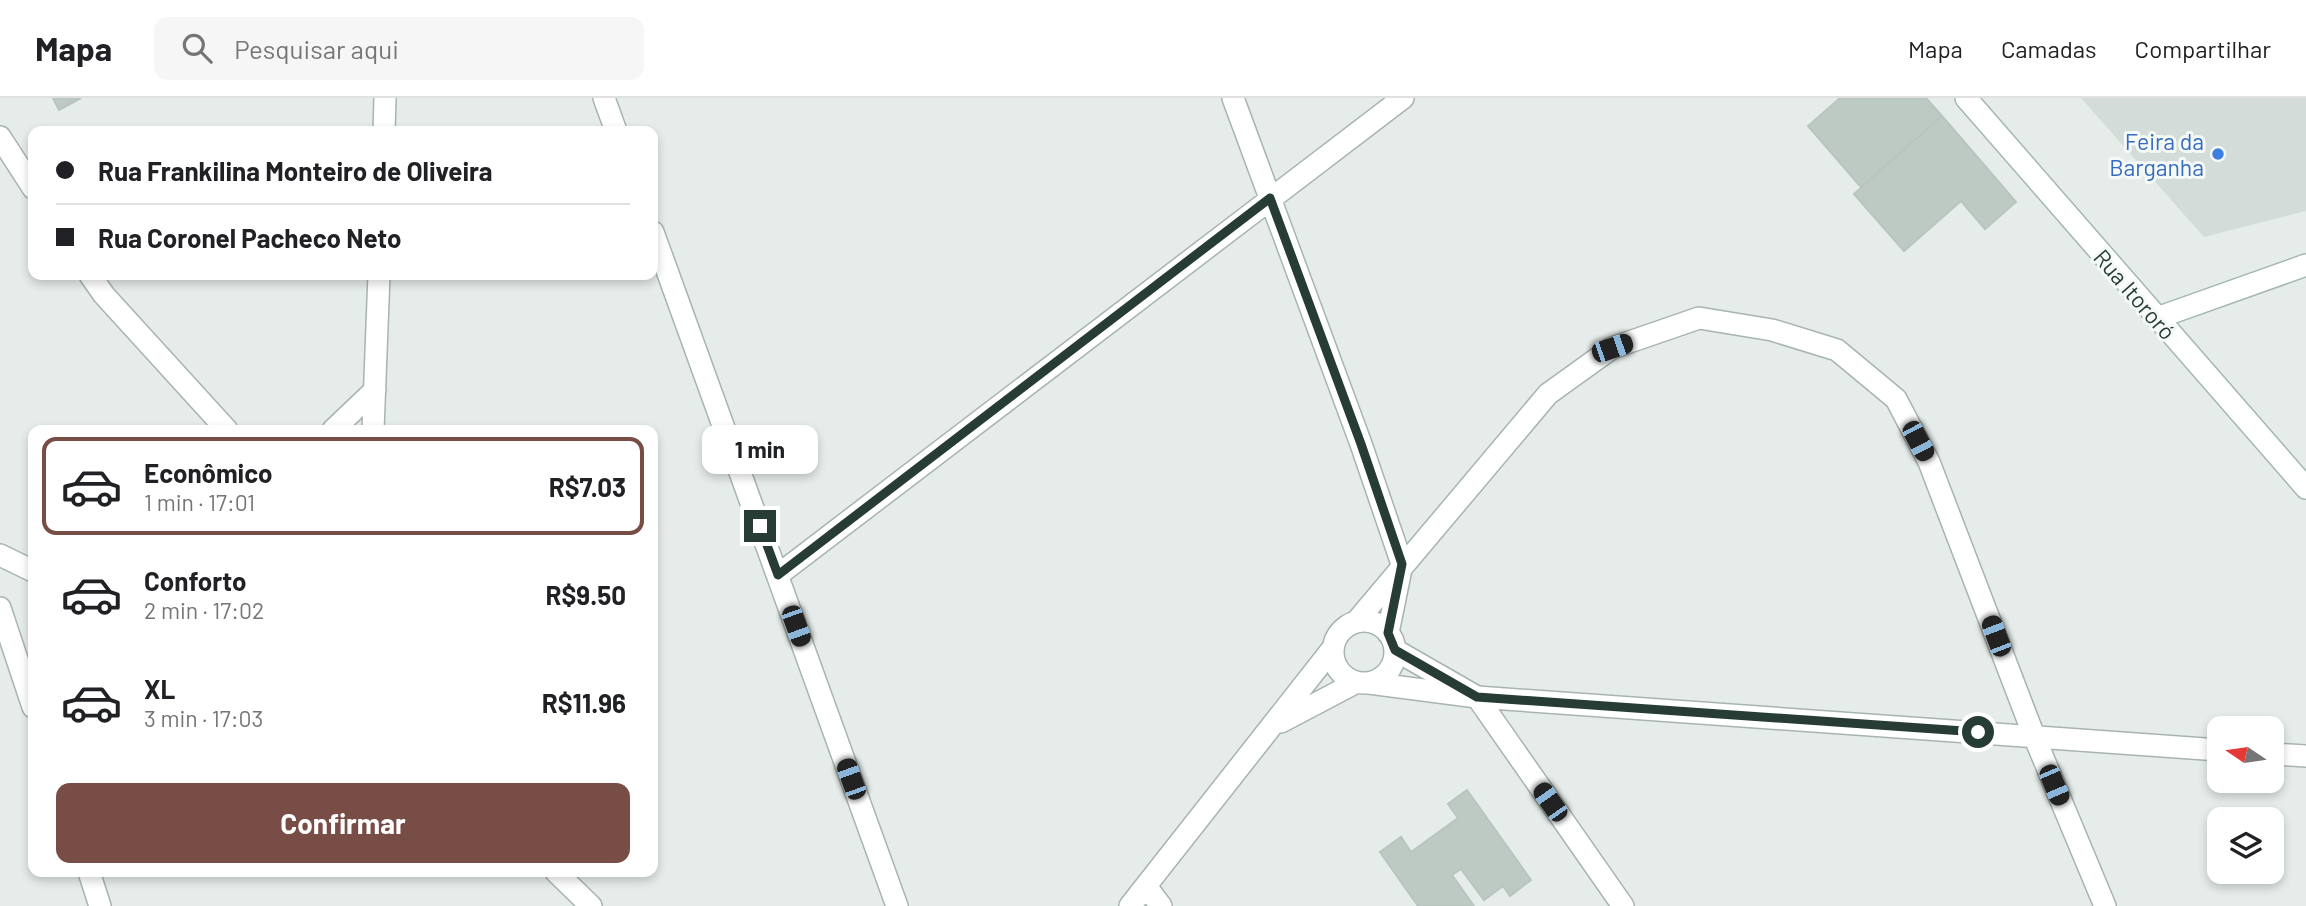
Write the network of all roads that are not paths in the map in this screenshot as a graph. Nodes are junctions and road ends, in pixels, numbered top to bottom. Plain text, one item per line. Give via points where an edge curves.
1 (385, 98) edge
2 (604, 98) edge
3 (1233, 98) edge
4 (1403, 98) edge
5 (1966, 98) edge
6 (384, 126) edge
7 (614, 126) edge
8 (0, 137) edge
9 (28, 180) edge
10 (1270, 198) junction
11 (658, 246) edge
12 (2306, 265) edge
13 (94, 280) edge
14 (379, 280) edge
15 (2157, 318) junction
16 (374, 390) junction
17 (222, 425) edge
18 (338, 425) edge
19 (373, 425) edge
20 (2306, 488) edge
21 (0, 555) edge
22 (1402, 564) junction
23 (28, 569) edge
24 (778, 575) junction
25 (0, 608) edge
26 (1356, 622) junction
27 (1392, 641) junction
28 (1333, 648) junction
29 (1363, 683) junction
30 (28, 692) edge
31 (1477, 697) junction
32 (1273, 726) junction
33 (2034, 736) junction
34 (2207, 749) edge
35 (2284, 755) edge
36 (2306, 756) edge
37 (91, 877) edge
38 (561, 877) edge
39 (1146, 886) junction
40 (100, 906) edge
41 (591, 906) edge
42 (897, 906) edge
43 (1130, 906) edge
44 (1160, 906) edge
45 (1623, 906) edge
46 (2105, 906) edge

1 - 6 street
2 - 7 street
3 - 10 street
4 - 10 street
5 - 15 street, Rua Itororó
8 - 9 street
10 - 22 street
10 - 24 street
11 - 24 street
12 - 15 street
13 - 17 street
14 - 16 street
15 - 20 street, Rua Itororó
16 - 18 street
16 - 19 street
21 - 23 street
22 - 26 street
22 - 27 street
22 - 33 street via 1548,394 1612,348 1699,318 1772,330 1837,350 1896,399 1929,462
24 - 42 street
25 - 30 street
26 - 27 street via 1373,622
26 - 28 street via 1341,632
27 - 29 street via 1391,668 1377,680
27 - 31 street
28 - 29 street via 1336,666 1348,679
28 - 32 street
29 - 31 street
29 - 32 street
31 - 33 street
31 - 45 street
32 - 39 street
33 - 34 street
33 - 46 street
35 - 36 street
37 - 40 street
38 - 41 street
39 - 43 street
39 - 44 street

